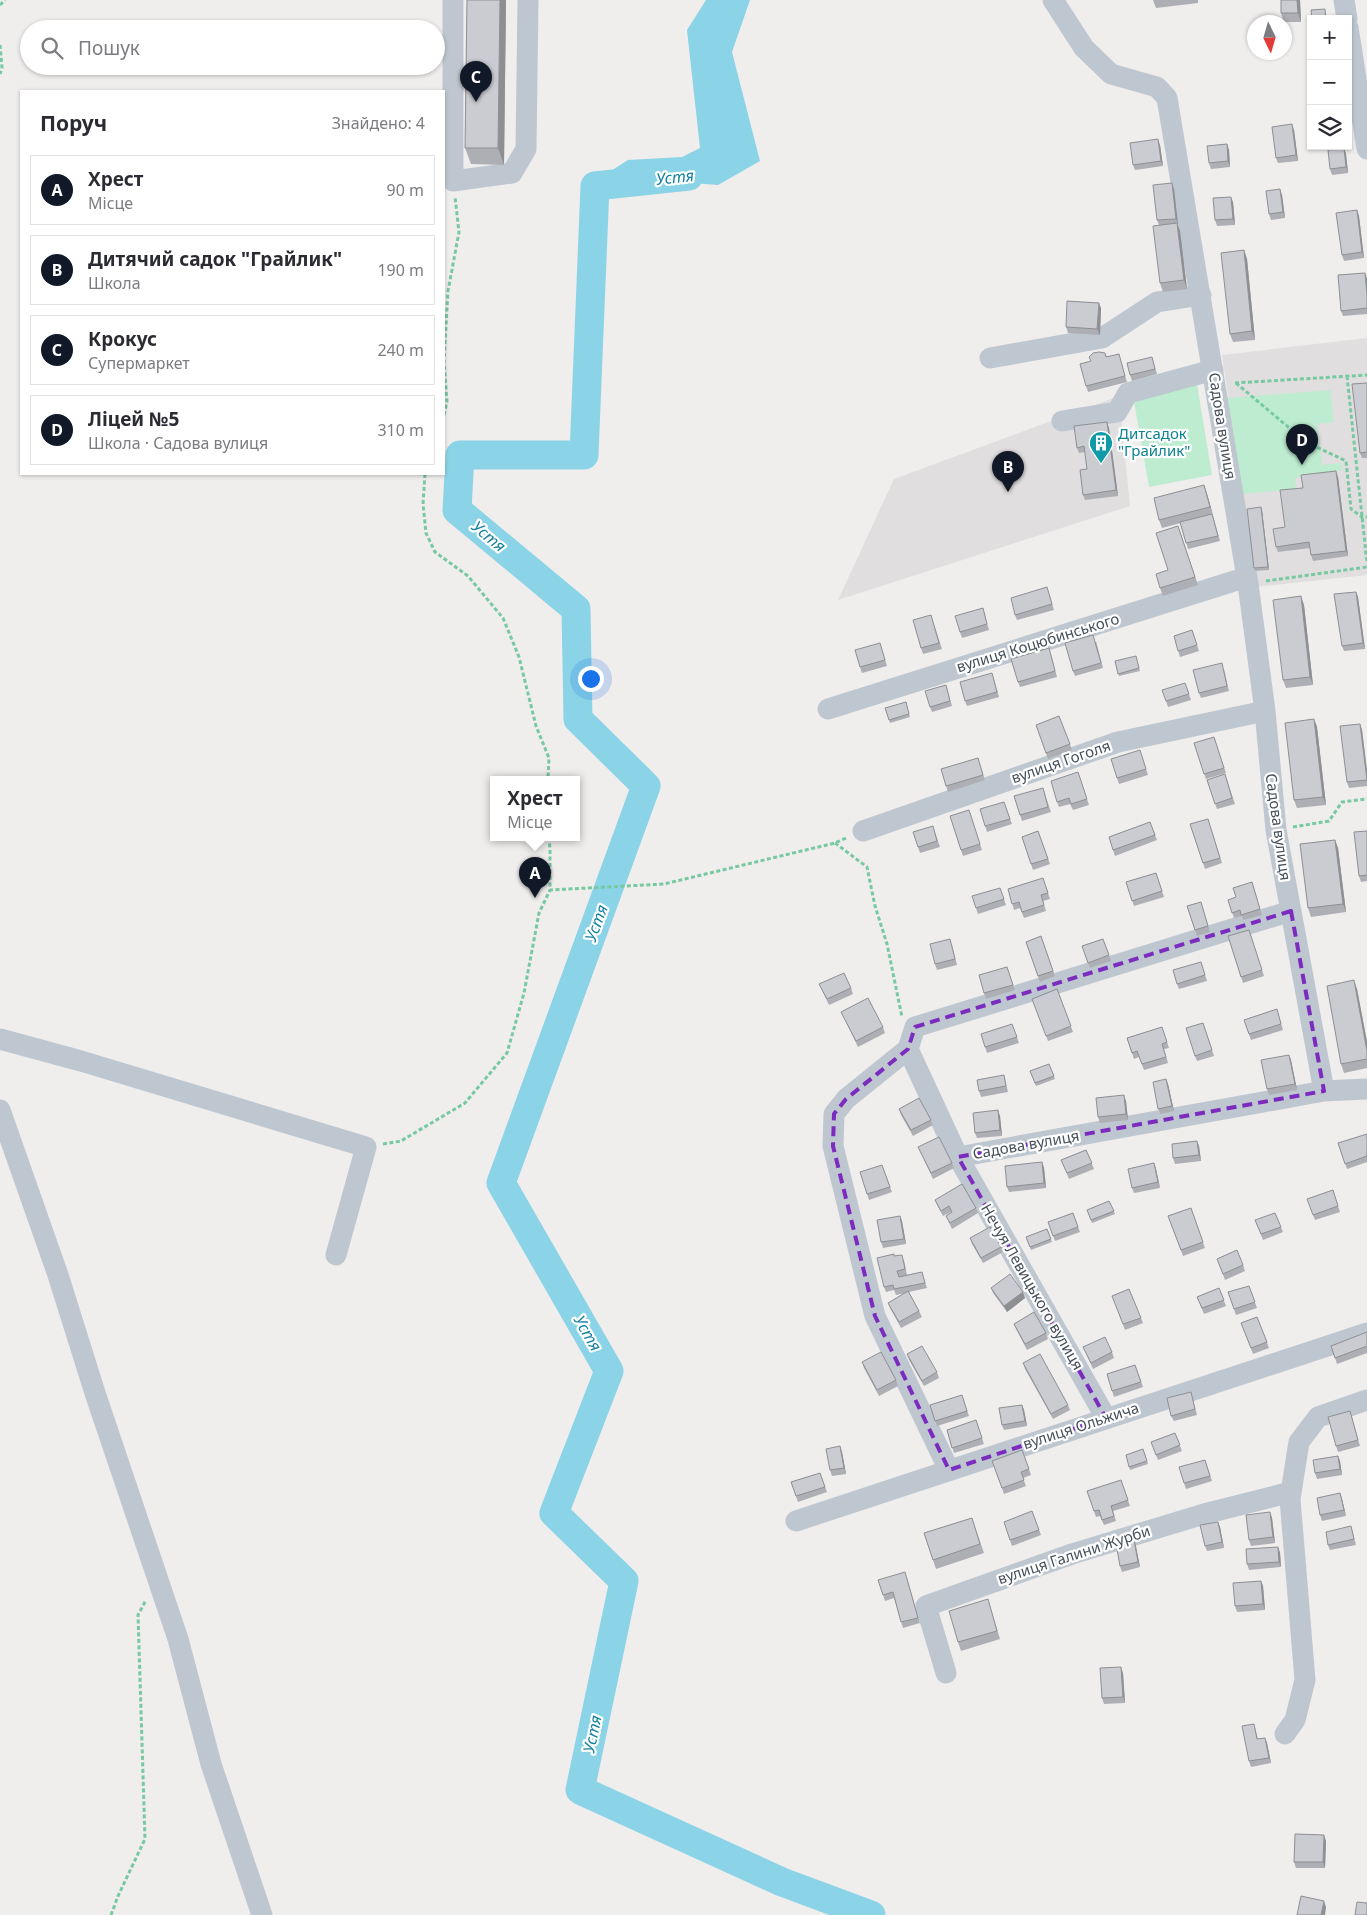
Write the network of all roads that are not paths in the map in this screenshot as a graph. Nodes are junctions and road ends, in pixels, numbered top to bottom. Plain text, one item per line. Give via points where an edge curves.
1 (453, 0) edge
2 (528, 0) edge
3 (1053, 0) edge
4 (1344, 0) edge
5 (1346, 15) edge
6 (1352, 53) edge
7 (1367, 149) edge
8 (1201, 295) junction
9 (990, 358) dead end
10 (1221, 377) junction
11 (1062, 421) dead end
12 (1248, 581) junction
13 (828, 709) dead end
14 (1265, 711) junction
15 (863, 830) road end
16 (1291, 911) junction
17 (0, 1039) edge
18 (908, 1049) junction
19 (1367, 1089) edge
20 (1324, 1091) junction
21 (0, 1110) edge
22 (958, 1157) junction
23 (336, 1255) dead end
24 (1367, 1333) edge
25 (1367, 1400) edge
26 (1106, 1418) junction
27 (949, 1470) junction
28 (1291, 1492) junction
29 (796, 1521) dead end
30 (946, 1673) dead end
31 (1285, 1734) dead end
32 (262, 1915) edge

1 - 2 street via 453,182 512,172 526,149
3 - 8 street, Садова вулиця via 1084,48 1111,74 1157,87 1167,98
4 - 5 street
6 - 7 street
8 - 9 street via 1157,302 1102,338
8 - 10 street, Садова вулиця
10 - 11 street via 1128,393 1117,412
10 - 12 street, Садова вулиця
12 - 13 street, вулиця Коцюбинського
12 - 14 street, Садова вулиця
14 - 15 street, вулиця Гоголя via 1118,742
14 - 16 street, Садова вулиця via 1276,830
16 - 18 street via 915,1027
16 - 20 street, Садова вулиця
17 - 23 street via 366,1147
18 - 22 street, Садова вулиця
18 - 27 street via 846,1099 834,1114 833,1146 875,1316
19 - 20 street, Садова вулиця
20 - 22 street, Садова вулиця
21 - 32 street via 178,1639 211,1764
22 - 26 street, Нечуя Левицького вулиця
24 - 26 street, вулиця Ольжича
25 - 28 street via 1318,1417 1299,1442
26 - 27 street, вулиця Ольжича
27 - 29 street, вулиця Ольжича
28 - 30 street, вулиця Галини Журби via 1204,1514 1072,1554 926,1606
28 - 31 street via 1305,1680 1295,1720

